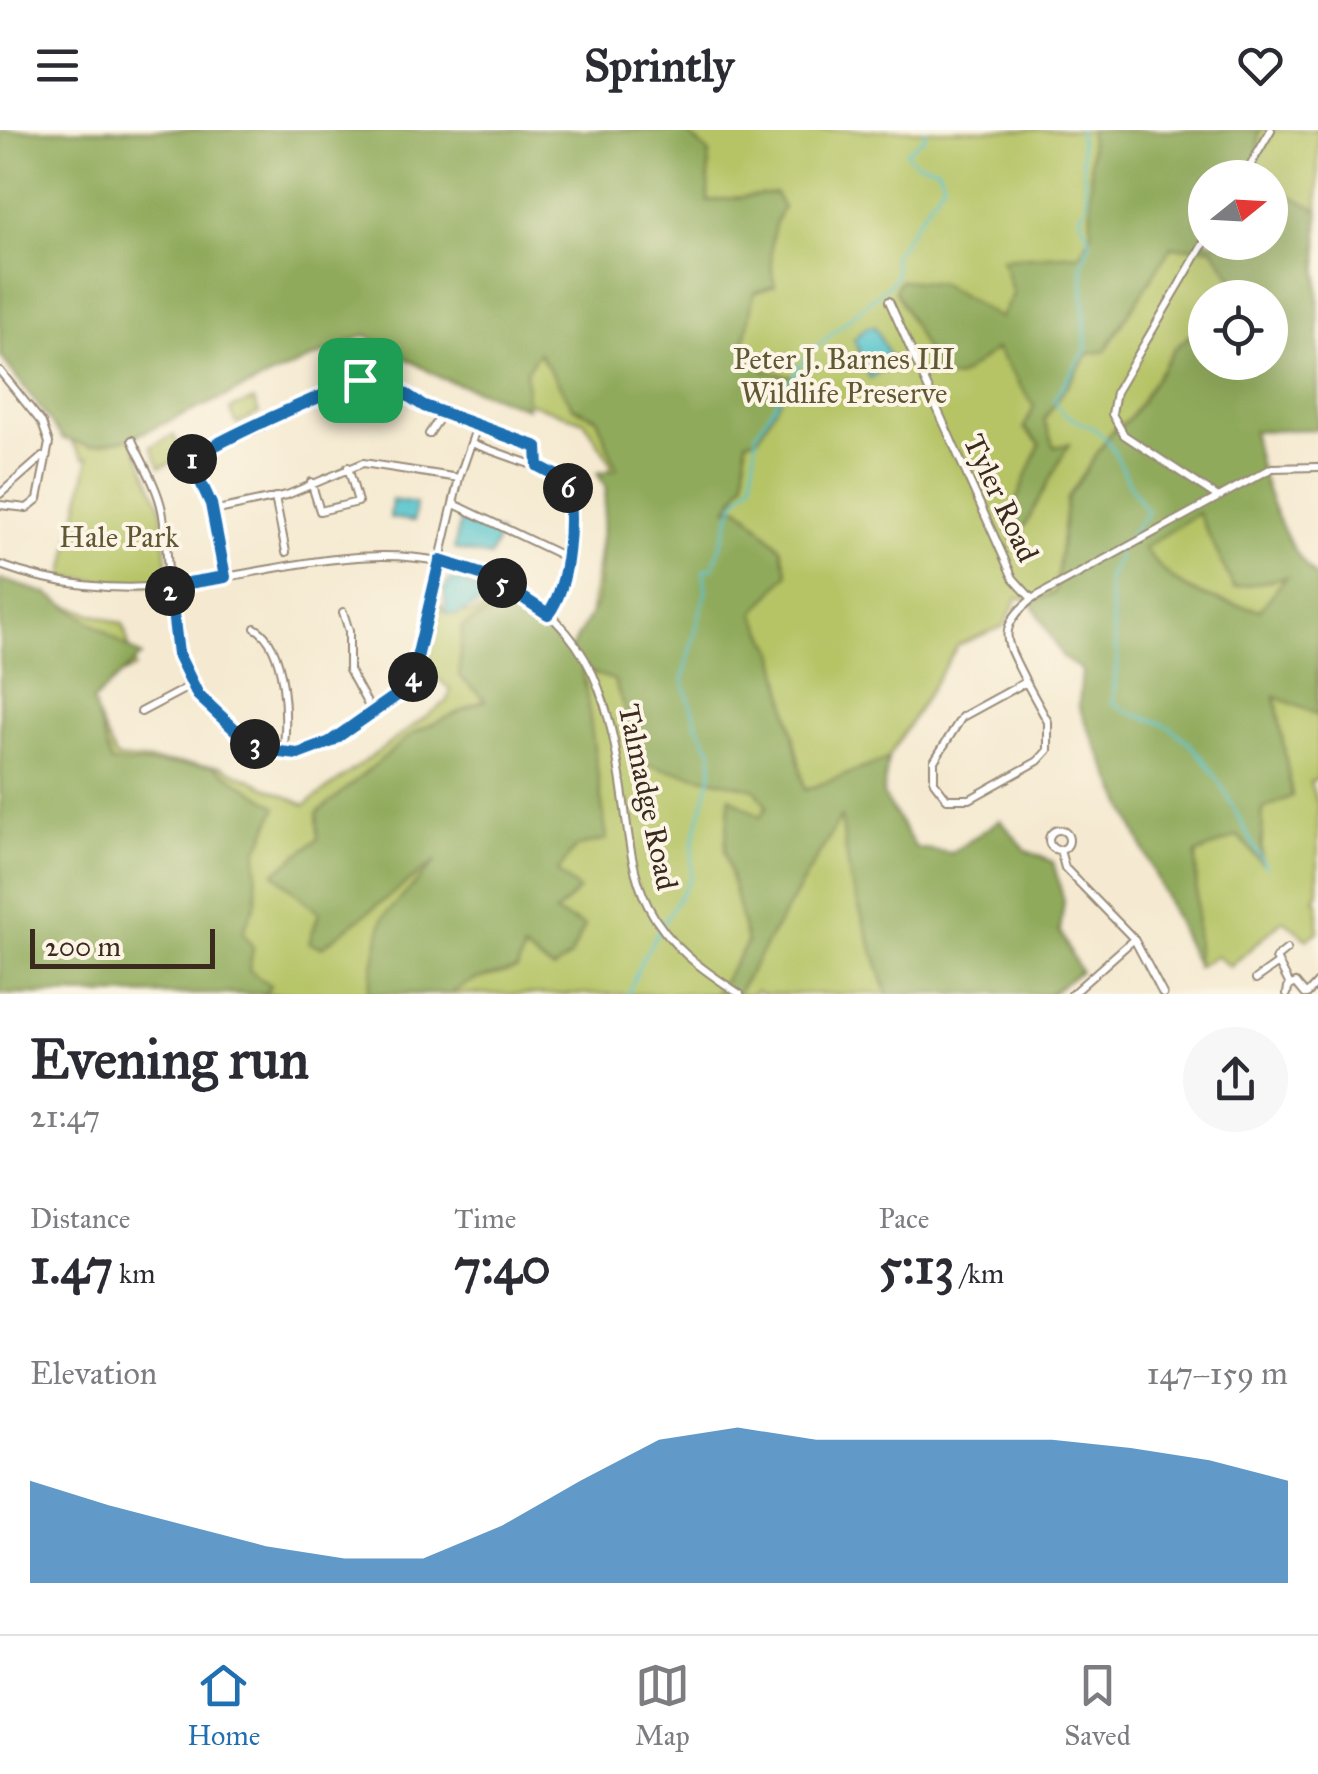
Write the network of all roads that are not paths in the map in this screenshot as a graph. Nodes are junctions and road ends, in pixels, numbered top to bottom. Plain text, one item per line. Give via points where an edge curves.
1 (1271, 130) edge
2 (1253, 160) edge
3 (1194, 260) edge
4 (889, 300) dead end
5 (1, 374) edge
6 (444, 413) junction
7 (477, 426) junction
8 (429, 434) dead end
9 (132, 440) dead end
10 (471, 443) junction
11 (43, 456) junction
12 (538, 466) junction
13 (348, 467) junction
14 (1318, 467) edge
15 (459, 478) junction
16 (311, 482) junction
17 (0, 494) edge
18 (275, 497) junction
19 (1218, 497) junction
20 (454, 504) junction
21 (0, 505) edge
22 (212, 511) junction
23 (286, 552) dead end
24 (565, 557) junction
25 (440, 561) junction
26 (0, 565) edge
27 (225, 577) junction
28 (170, 586) junction
29 (1032, 600) junction
30 (343, 612) dead end
31 (548, 614) junction
32 (255, 628) dead end
33 (1026, 682) junction
34 (192, 685) junction
35 (141, 712) dead end
36 (372, 712) junction
37 (283, 754) junction
38 (1060, 850) dead end
39 (1134, 939) junction
40 (1288, 948) dead end
41 (1277, 964) junction
42 (1256, 979) dead end
43 (1318, 982) edge
44 (1290, 984) junction
45 (1162, 993) edge
46 (740, 994) edge
47 (1072, 994) edge
48 (1286, 994) edge
49 (1306, 994) edge

1 - 2 street
3 - 19 street via 1116,392 1112,414 1124,434
4 - 29 street, Tyler Road via 1013,578
5 - 11 street via 42,423 49,443
6 - 7 street
6 - 8 street
6 - 22 street via 379,377 354,382 193,457
7 - 10 street
7 - 12 street via 537,447
9 - 28 street via 161,506
10 - 12 street
10 - 15 street
11 - 17 street
11 - 21 street via 38,499 28,508
12 - 24 street via 567,481
13 - 15 street via 376,462
13 - 16 street
13 - 16 street via 358,502 320,512
14 - 19 street via 1272,468
15 - 20 street
16 - 18 street
18 - 22 street
18 - 23 street
19 - 29 street
20 - 24 street
20 - 25 street
22 - 27 street
24 - 31 street via 560,593
25 - 27 street, Talmadge Road via 356,555
25 - 31 street, Talmadge Road via 493,578
25 - 36 street via 412,679
26 - 28 street, Talmadge Road via 94,586
27 - 28 street, Talmadge Road
28 - 34 street via 178,654
29 - 33 street via 1011,618 1006,634
30 - 36 street via 349,670
31 - 46 street, Talmadge Road via 583,652 609,709 635,873 647,905 680,951
32 - 37 street via 268,640 287,704
33 - 33 street via 1048,722 1048,750 970,800 947,798 937,790 932,768 957,722
34 - 35 street
34 - 37 street via 230,728
36 - 37 street via 319,748
38 - 39 street via 1065,868
39 - 45 street
39 - 47 street
40 - 41 street
41 - 42 street
41 - 44 street
43 - 49 street
44 - 48 street
44 - 49 street via 1302,985

